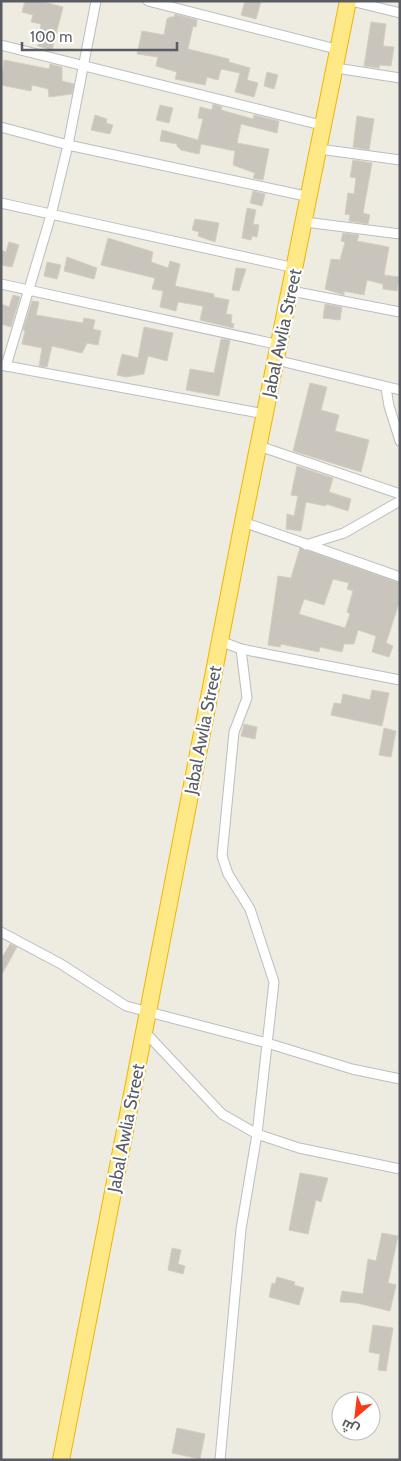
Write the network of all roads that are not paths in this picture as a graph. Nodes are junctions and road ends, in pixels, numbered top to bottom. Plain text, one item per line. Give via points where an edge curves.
1 (96, 1) edge
2 (148, 1) edge
3 (350, 1) edge
4 (400, 13) edge
5 (1, 45) edge
6 (340, 50) junction
7 (84, 64) junction
8 (336, 68) junction
9 (400, 78) edge
10 (325, 126) junction
11 (1, 127) edge
12 (68, 145) junction
13 (319, 150) junction
14 (400, 160) edge
15 (310, 197) junction
16 (1, 203) edge
17 (51, 216) junction
18 (305, 222) junction
19 (400, 234) edge
20 (295, 268) junction
21 (1, 284) edge
22 (30, 291) junction
23 (291, 291) junction
24 (400, 312) edge
25 (278, 352) junction
26 (4, 365) edge
27 (386, 388) junction
28 (400, 390) edge
29 (265, 414) junction
30 (400, 441) edge
31 (259, 446) junction
32 (400, 494) edge
33 (400, 501) edge
34 (243, 522) junction
35 (306, 545) junction
36 (400, 577) edge
37 (220, 641) junction
38 (241, 649) junction
39 (400, 680) edge
40 (1, 932) edge
41 (148, 1010) junction
42 (145, 1032) junction
43 (268, 1043) junction
44 (400, 1078) edge
45 (257, 1134) junction
46 (400, 1169) edge
47 (62, 1460) edge
48 (220, 1460) edge

1 - 7 street
2 - 6 street
3 - 4 street
3 - 6 highway, Jabal Awlia Street
5 - 7 street
6 - 8 highway, Jabal Awlia Street
7 - 10 street
7 - 12 street
8 - 9 street
8 - 10 highway, Jabal Awlia Street
10 - 13 highway, Jabal Awlia Street
11 - 12 street
12 - 15 street
12 - 17 street
13 - 14 street
13 - 15 highway, Jabal Awlia Street
15 - 18 highway, Jabal Awlia Street
16 - 17 street
17 - 20 street
17 - 22 street
18 - 19 street
18 - 20 highway, Jabal Awlia Street
20 - 23 highway, Jabal Awlia Street
21 - 22 street
22 - 25 street
22 - 26 street
23 - 24 street
23 - 25 highway, Jabal Awlia Street
25 - 27 street
25 - 29 highway, Jabal Awlia Street
26 - 29 street
27 - 28 street
27 - 30 street
29 - 31 highway, Jabal Awlia Street
31 - 32 street
31 - 34 highway, Jabal Awlia Street
33 - 35 street via 344,533
34 - 35 street
34 - 37 highway, Jabal Awlia Street
35 - 36 street
37 - 38 street
37 - 41 highway, Jabal Awlia Street
38 - 39 street
38 - 43 street via 247,698 234,732 222,856 228,874 250,909 274,982
40 - 41 street via 61,964 126,1006
41 - 42 highway, Jabal Awlia Street
41 - 43 street
42 - 45 street via 222,1114
42 - 47 highway, Jabal Awlia Street
43 - 44 street via 352,1069
43 - 45 street
45 - 46 street via 299,1148
45 - 48 street via 241,1230

